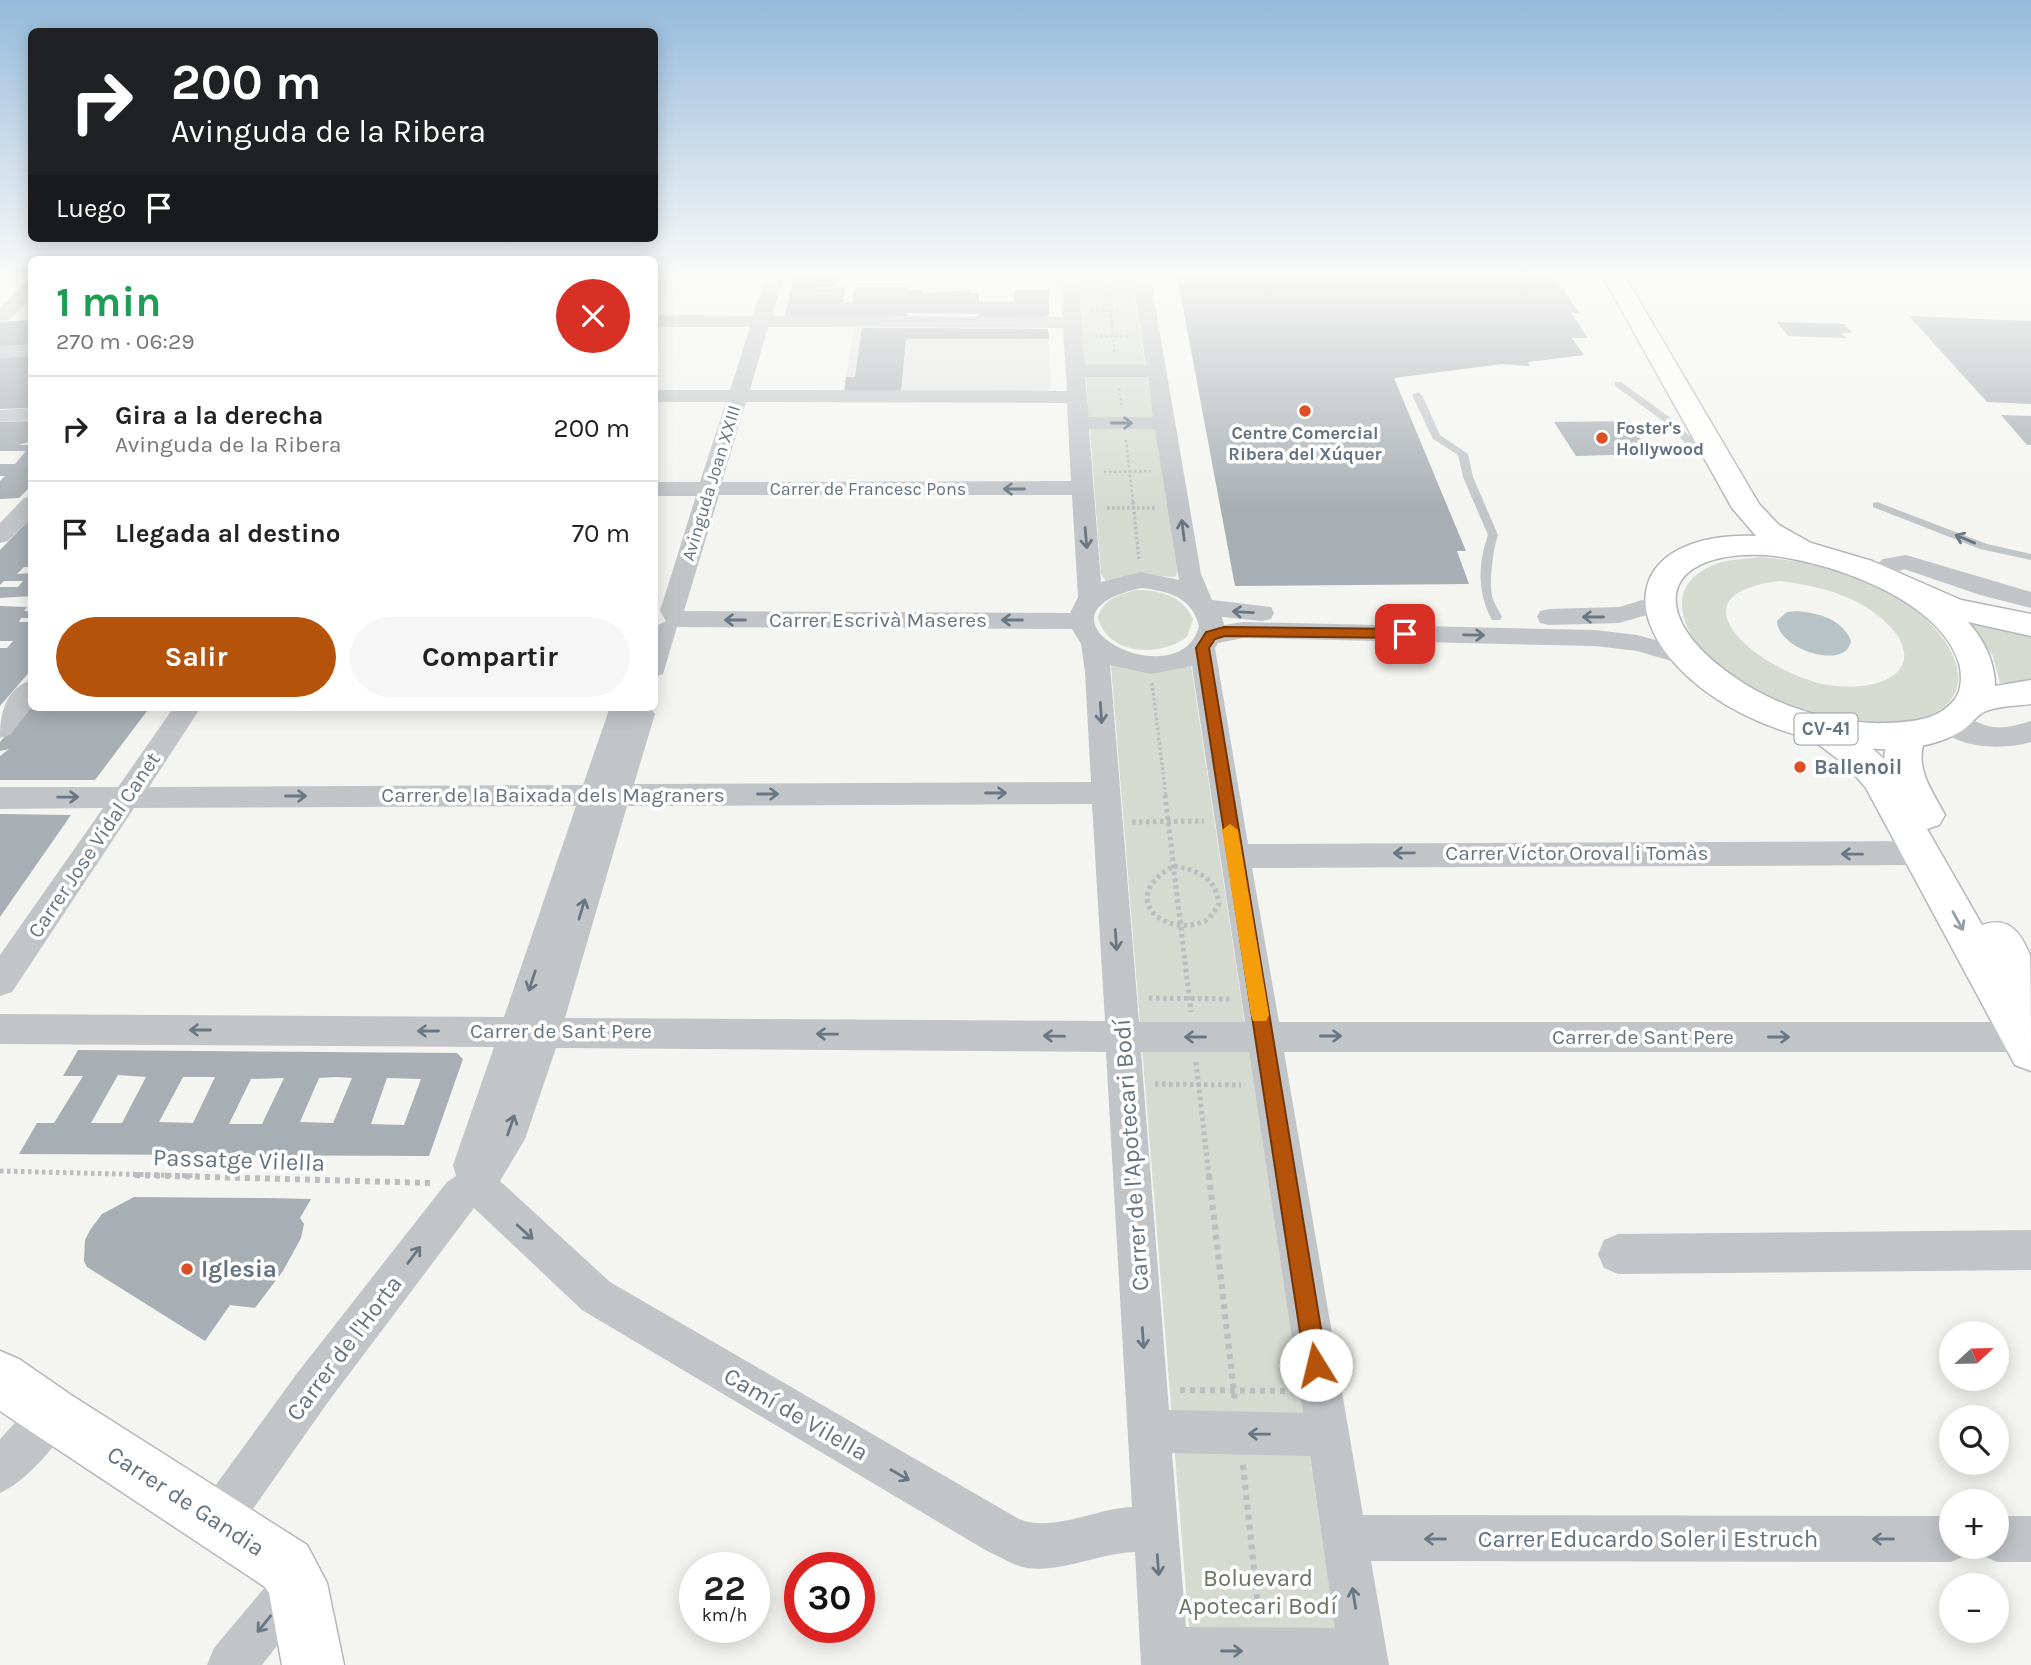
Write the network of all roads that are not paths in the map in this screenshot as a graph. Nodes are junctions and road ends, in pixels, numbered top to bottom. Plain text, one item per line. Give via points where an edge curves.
1 (743, 353) edge
2 (1076, 353) edge
3 (1153, 353) edge
4 (1642, 353) edge
5 (1658, 353) edge
6 (1076, 371) junction
7 (1156, 371) junction
8 (1618, 384) dead end
9 (1417, 395) dead end
10 (658, 396) edge
11 (730, 396) junction
12 (1077, 397) junction
13 (28, 414) edge
14 (0, 416) edge
15 (1079, 423) junction
16 (1165, 423) junction
17 (1694, 447) junction
18 (1087, 480) junction
19 (658, 489) edge
20 (701, 489) junction
21 (0, 503) edge
22 (28, 503) edge
23 (1877, 505) dead end
24 (28, 507) edge
25 (0, 536) edge
26 (1719, 548) junction
27 (1807, 551) junction
28 (2031, 557) edge
29 (1877, 574) junction
30 (1912, 593) junction
31 (1090, 597) junction
32 (2031, 600) edge
33 (1201, 602) junction
34 (1658, 603) junction
35 (1496, 617) junction
36 (663, 618) edge
37 (2031, 625) edge
38 (1086, 633) junction
39 (1207, 642) junction
40 (658, 646) edge
41 (1685, 656) junction
42 (2031, 692) edge
43 (28, 694) edge
44 (185, 711) edge
45 (622, 711) edge
46 (641, 711) edge
47 (1963, 712) junction
48 (0, 728) edge
49 (1822, 728) junction
50 (2031, 731) edge
51 (1909, 735) junction
52 (606, 794) junction
53 (126, 797) junction
54 (0, 798) edge
55 (1115, 808) junction
56 (1920, 853) junction
57 (1234, 856) junction
58 (0, 982) edge
59 (2031, 995) edge
60 (0, 1029) edge
61 (530, 1031) junction
62 (1122, 1036) junction
63 (1263, 1037) junction
64 (2027, 1044) edge
65 (477, 1184) junction
66 (2031, 1250) edge
67 (1618, 1254) dead end
68 (0, 1378) edge
69 (51, 1415) junction
70 (1149, 1431) junction
71 (1328, 1435) junction
72 (0, 1471) edge
73 (218, 1520) junction
74 (1156, 1528) junction
75 (1344, 1538) junction
76 (1939, 1539) edge
77 (2009, 1539) edge
78 (2031, 1539) edge
79 (297, 1583) junction
80 (1164, 1658) edge
81 (1364, 1658) edge
82 (231, 1665) edge
83 (313, 1665) edge

1 - 11 street, Avinguda Joan XXIII
2 - 6 street
3 - 7 street
4 - 17 main road
5 - 27 main road via 1747,508 1768,531
6 - 7 street
6 - 12 street
7 - 16 street
8 - 17 lane via 1673,425
9 - 35 lane via 1436,437 1463,454 1493,535 1486,555 1490,567 1485,588
10 - 11 street
11 - 12 street
11 - 20 street, Avinguda Joan XXIII
12 - 15 street
13 - 14 street
15 -> 16 street
15 - 18 street
33 -> 16 street via 1189,574
17 - 26 main road via 1733,520
18 -> 20 street, Carrer de Francesc Pons
18 -> 31 street
19 - 20 street, Carrer de Francesc Pons
20 - 36 street, Avinguda Joan XXIII
21 - 22 street
28 -> 23 lane via 1984,547
24 - 25 street
26 - 27 main road via 1756,545
26 - 34 main road via 1693,555 1674,567 1662,583
27 - 29 main road
29 - 30 main road
29 - 32 street via 1891,564 1906,562
30 - 37 main road via 1942,605
30 - 47 main road via 1954,628 1975,658 1979,681
31 - 33 street via 1121,582 1141,580 1180,587
31 - 38 street via 1082,608
35 -> 33 street via 1240,613
33 - 39 street via 1211,616
34 -> 35 street via 1614,617
34 - 41 main road, CV-41 via 1666,629
38 -> 36 street, Carrer Escrivà Maseres
36 - 40 street, Avinguda Joan XXIII
38 - 39 street via 1127,662 1149,665 1188,657
38 -> 55 street, Carrer de l'Apotecari Bodí via 1098,672
39 -> 41 street via 1243,631 1595,638
39 - 57 street
41 - 49 main road, CV-41 via 1744,699
42 - 47 main road, CV-41
43 - 48 street
44 - 53 street, Carrer Jose Vidal Canet
45 - 52 street
46 - 52 street
47 - 50 street via 1999,740 2012,740
47 - 51 main road, CV-41
49 - 51 main road, CV-41 via 1862,735
49 - 56 main road via 1867,762
51 - 59 main road via 1901,747 1908,781
53 -> 52 street, Carrer de la Baixada dels Magraners
52 -> 55 street, Carrer de la Baixada dels Magraners
52 - 61 street
54 -> 53 street, Carrer de la Baixada dels Magraners
53 - 58 street, Carrer Jose Vidal Canet
55 -> 62 street, Carrer de l'Apotecari Bodí
56 -> 57 street, Carrer Víctor Oroval i Tomàs
56 -> 64 main road
57 - 63 street
61 -> 60 street, Carrer de Sant Pere
62 -> 61 street, Carrer de Sant Pere
61 - 65 street via 507,1139
63 -> 62 street, Carrer de Sant Pere
62 -> 70 street, Carrer de l'Apotecari Bodí
63 -> 64 street, Carrer de Sant Pere
63 - 71 street
73 -> 65 street, Carrer de l'Horta via 460,1195
65 -> 74 street, Camí de Vilella via 606,1303 1003,1535 1026,1545 1051,1545 1115,1530
66 - 67 street
68 - 69 main road, Carrer de Gandia
69 - 72 street
69 - 73 main road, Carrer de Gandia
71 -> 70 street
70 - 74 street, Carrer de l'Apotecari Bodí
71 - 75 street
73 - 79 main road, Carrer de Gandia via 286,1566
74 -> 80 street, Carrer de l'Apotecari Bodí
76 -> 75 street, Carrer Educardo Soler i Estruch
81 -> 75 street
77 - 78 street
79 -> 82 street
79 - 83 main road
80 -> 81 street

